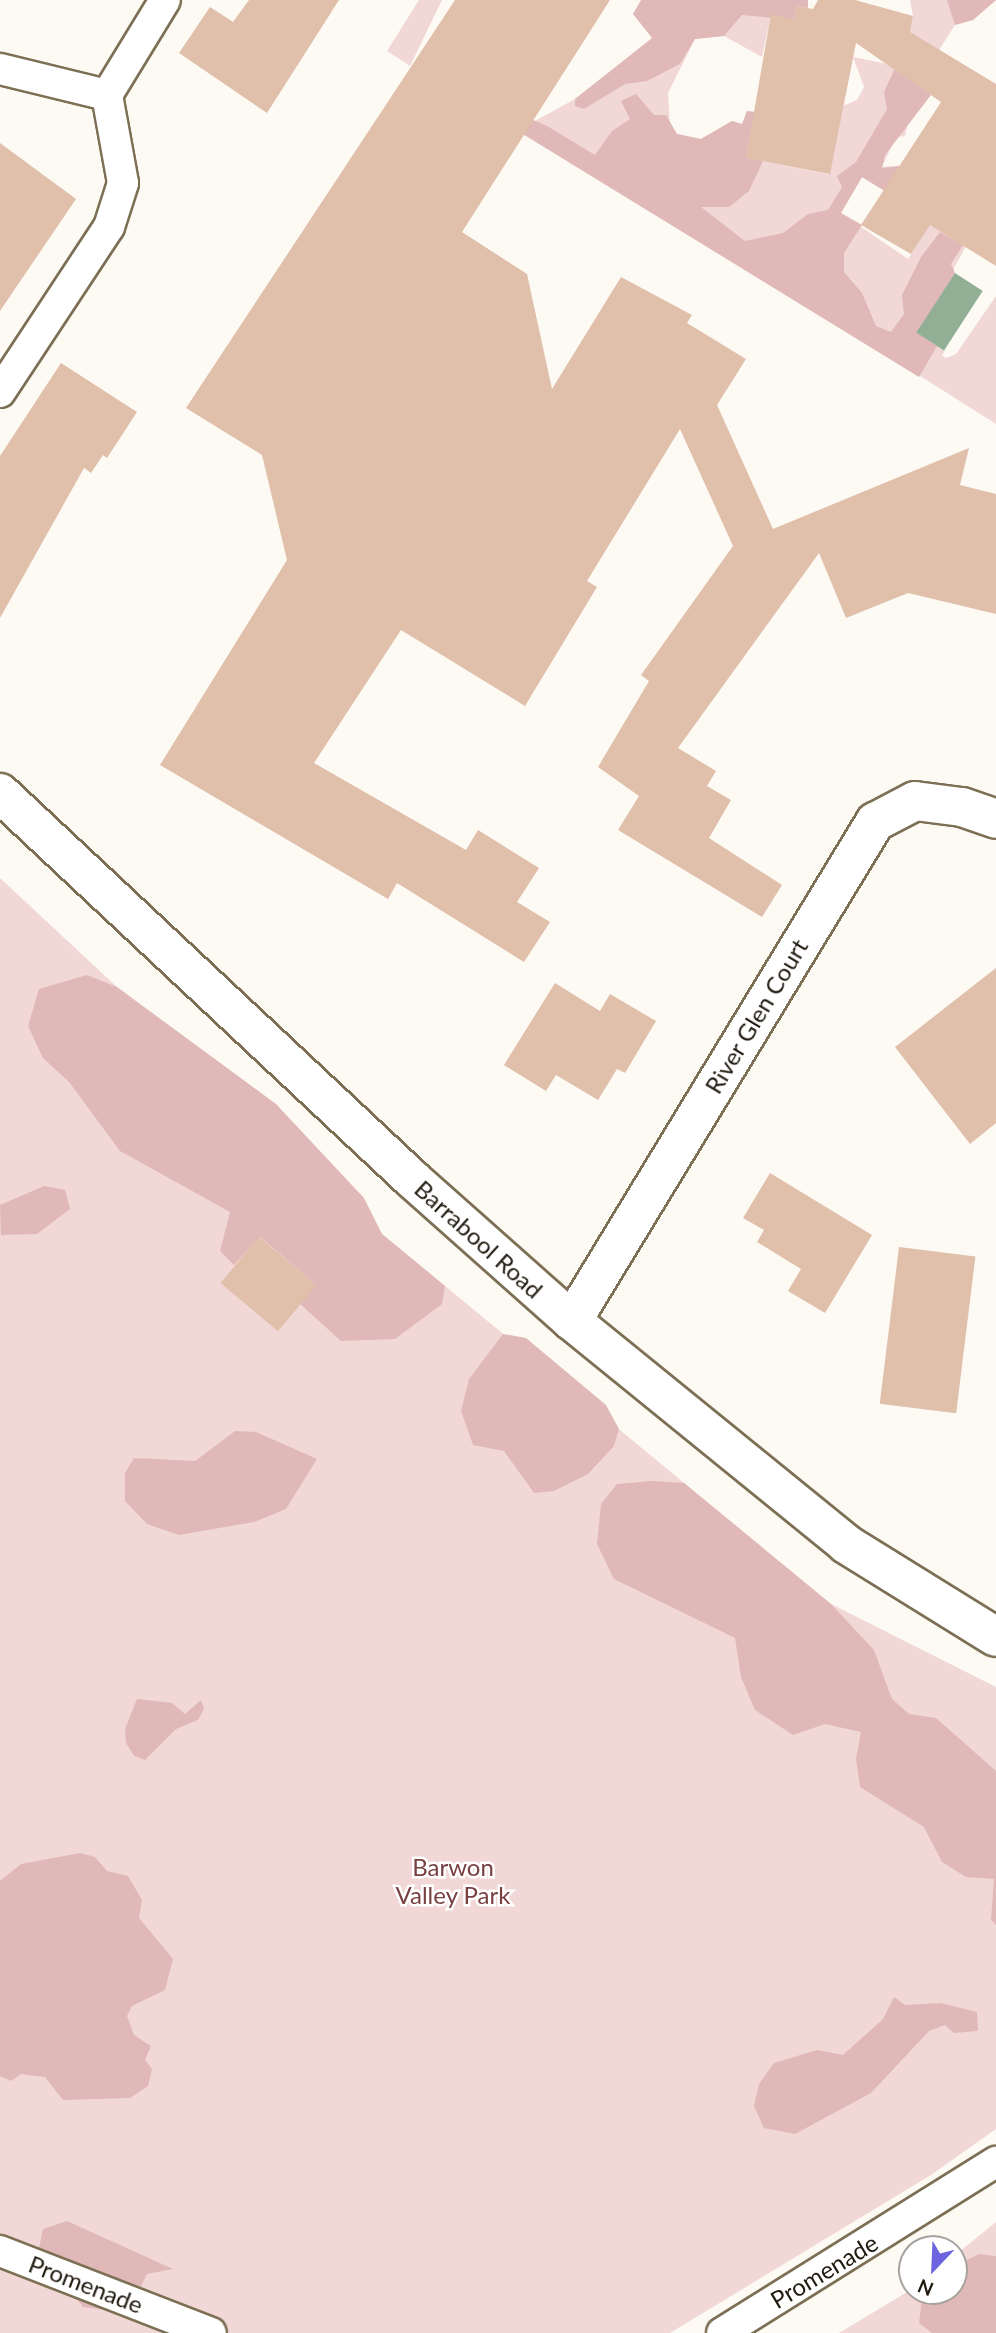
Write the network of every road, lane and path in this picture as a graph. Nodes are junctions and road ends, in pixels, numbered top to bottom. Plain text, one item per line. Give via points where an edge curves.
1 (164, 0) edge
2 (0, 69) edge
3 (107, 95) junction
4 (0, 392) edge
5 (0, 793) edge
6 (996, 819) edge
7 (572, 1321) junction
8 (996, 1637) edge
9 (996, 2162) edge
10 (0, 2251) edge
11 (211, 2333) edge
12 (722, 2333) edge

1 - 3 lane
2 - 3 lane
3 - 4 lane via 123,183 109,227
5 - 7 street, Barrabool Road via 412,1180
6 - 7 street, River Glen Court via 962,807 915,802 875,822
7 - 8 street, Barrabool Road via 846,1544
9 - 12 lane, Promenade
10 - 11 lane, Promenade

